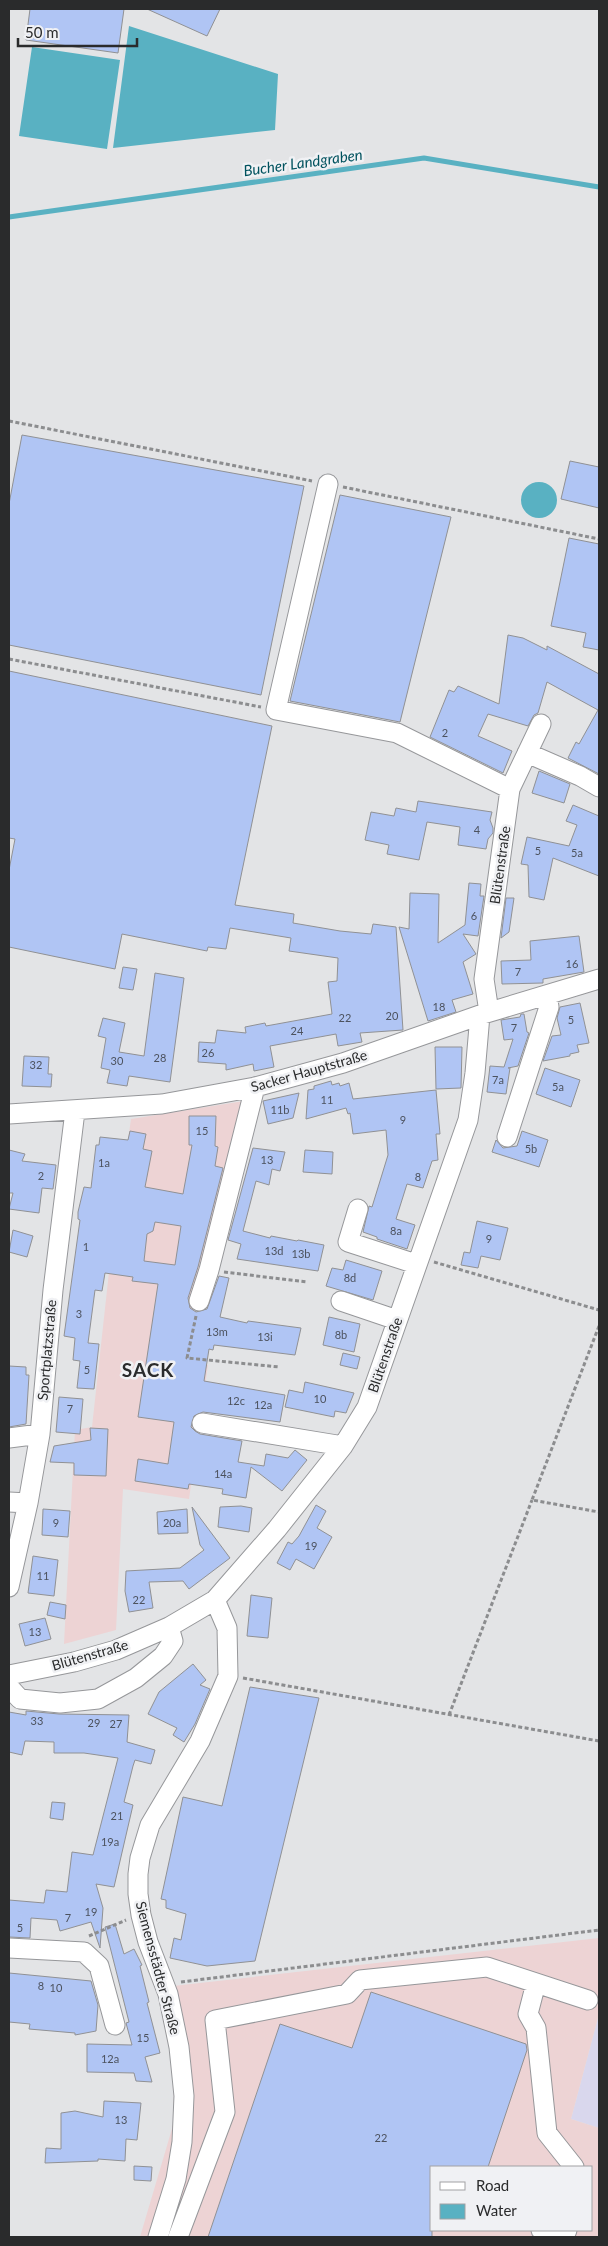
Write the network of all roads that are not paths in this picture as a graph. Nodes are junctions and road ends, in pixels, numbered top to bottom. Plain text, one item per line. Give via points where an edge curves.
1 (328, 484) road end
2 (541, 724) dead end
3 (527, 753) junction
4 (599, 787) edge
5 (510, 789) junction
6 (599, 979) edge
7 (547, 995) junction
8 (485, 1013) junction
9 (255, 1087) junction
10 (75, 1111) junction
11 (9, 1114) edge
12 (507, 1137) dead end
13 (358, 1209) dead end
14 (418, 1261) junction
15 (199, 1301) road end
16 (341, 1301) dead end
17 (397, 1320) junction
18 (202, 1423) dead end
19 (40, 1434) junction
20 (9, 1438) edge
21 (343, 1446) junction
22 (9, 1502) edge
23 (28, 1502) junction
24 (9, 1587) edge
25 (215, 1600) junction
26 (169, 1627) junction
27 (9, 1675) edge
28 (9, 1687) edge
29 (9, 1948) edge
30 (536, 1983) junction
31 (588, 2000) dead end
32 (115, 2025) dead end
33 (573, 2166) edge
34 (544, 2231) edge
35 (567, 2231) edge
36 (158, 2237) edge
37 (178, 2237) edge

1 - 5 street via 276,710 398,733
2 - 3 street, Blütenstraße
3 - 4 street
3 - 5 street, Blütenstraße
5 - 8 street, Blütenstraße via 484,979
6 - 7 street, Sacker Hauptstraße
7 - 8 street, Sacker Hauptstraße
7 - 12 street via 549,1007
8 - 9 street, Sacker Hauptstraße via 343,1063
8 - 14 street, Blütenstraße via 468,1120
9 - 10 street, Sacker Hauptstraße via 162,1104
9 - 15 street
10 - 11 street, Sacker Hauptstraße
10 - 19 street, Sportplatzstraße via 53,1290
13 - 14 street via 348,1242
14 - 17 street, Blütenstraße
16 - 17 street
17 - 21 street, Blütenstraße via 367,1407
18 - 21 street
19 - 20 street
19 - 23 street, Sportplatzstraße
21 - 25 street, Blütenstraße
22 - 23 street
23 - 24 street, Sportplatzstraße
25 - 26 street, Blütenstraße
25 - 36 street, Siemensstädter Straße via 227,1628 228,1676 200,1741 150,1825 138,1874 141,1915 165,1984 179,2047 184,2096 176,2179
26 - 27 street, Blütenstraße via 116,1650
26 - 28 street via 173,1641 163,1656 136,1678 98,1699 60,1703 20,1699
29 - 32 street via 84,1952 99,1966
30 - 31 street
30 - 33 street via 528,2014 536,2028 547,2133
30 - 37 street via 487,1967 360,1980 347,1994 215,2020 224,2112
34 - 35 street via 564,2237

